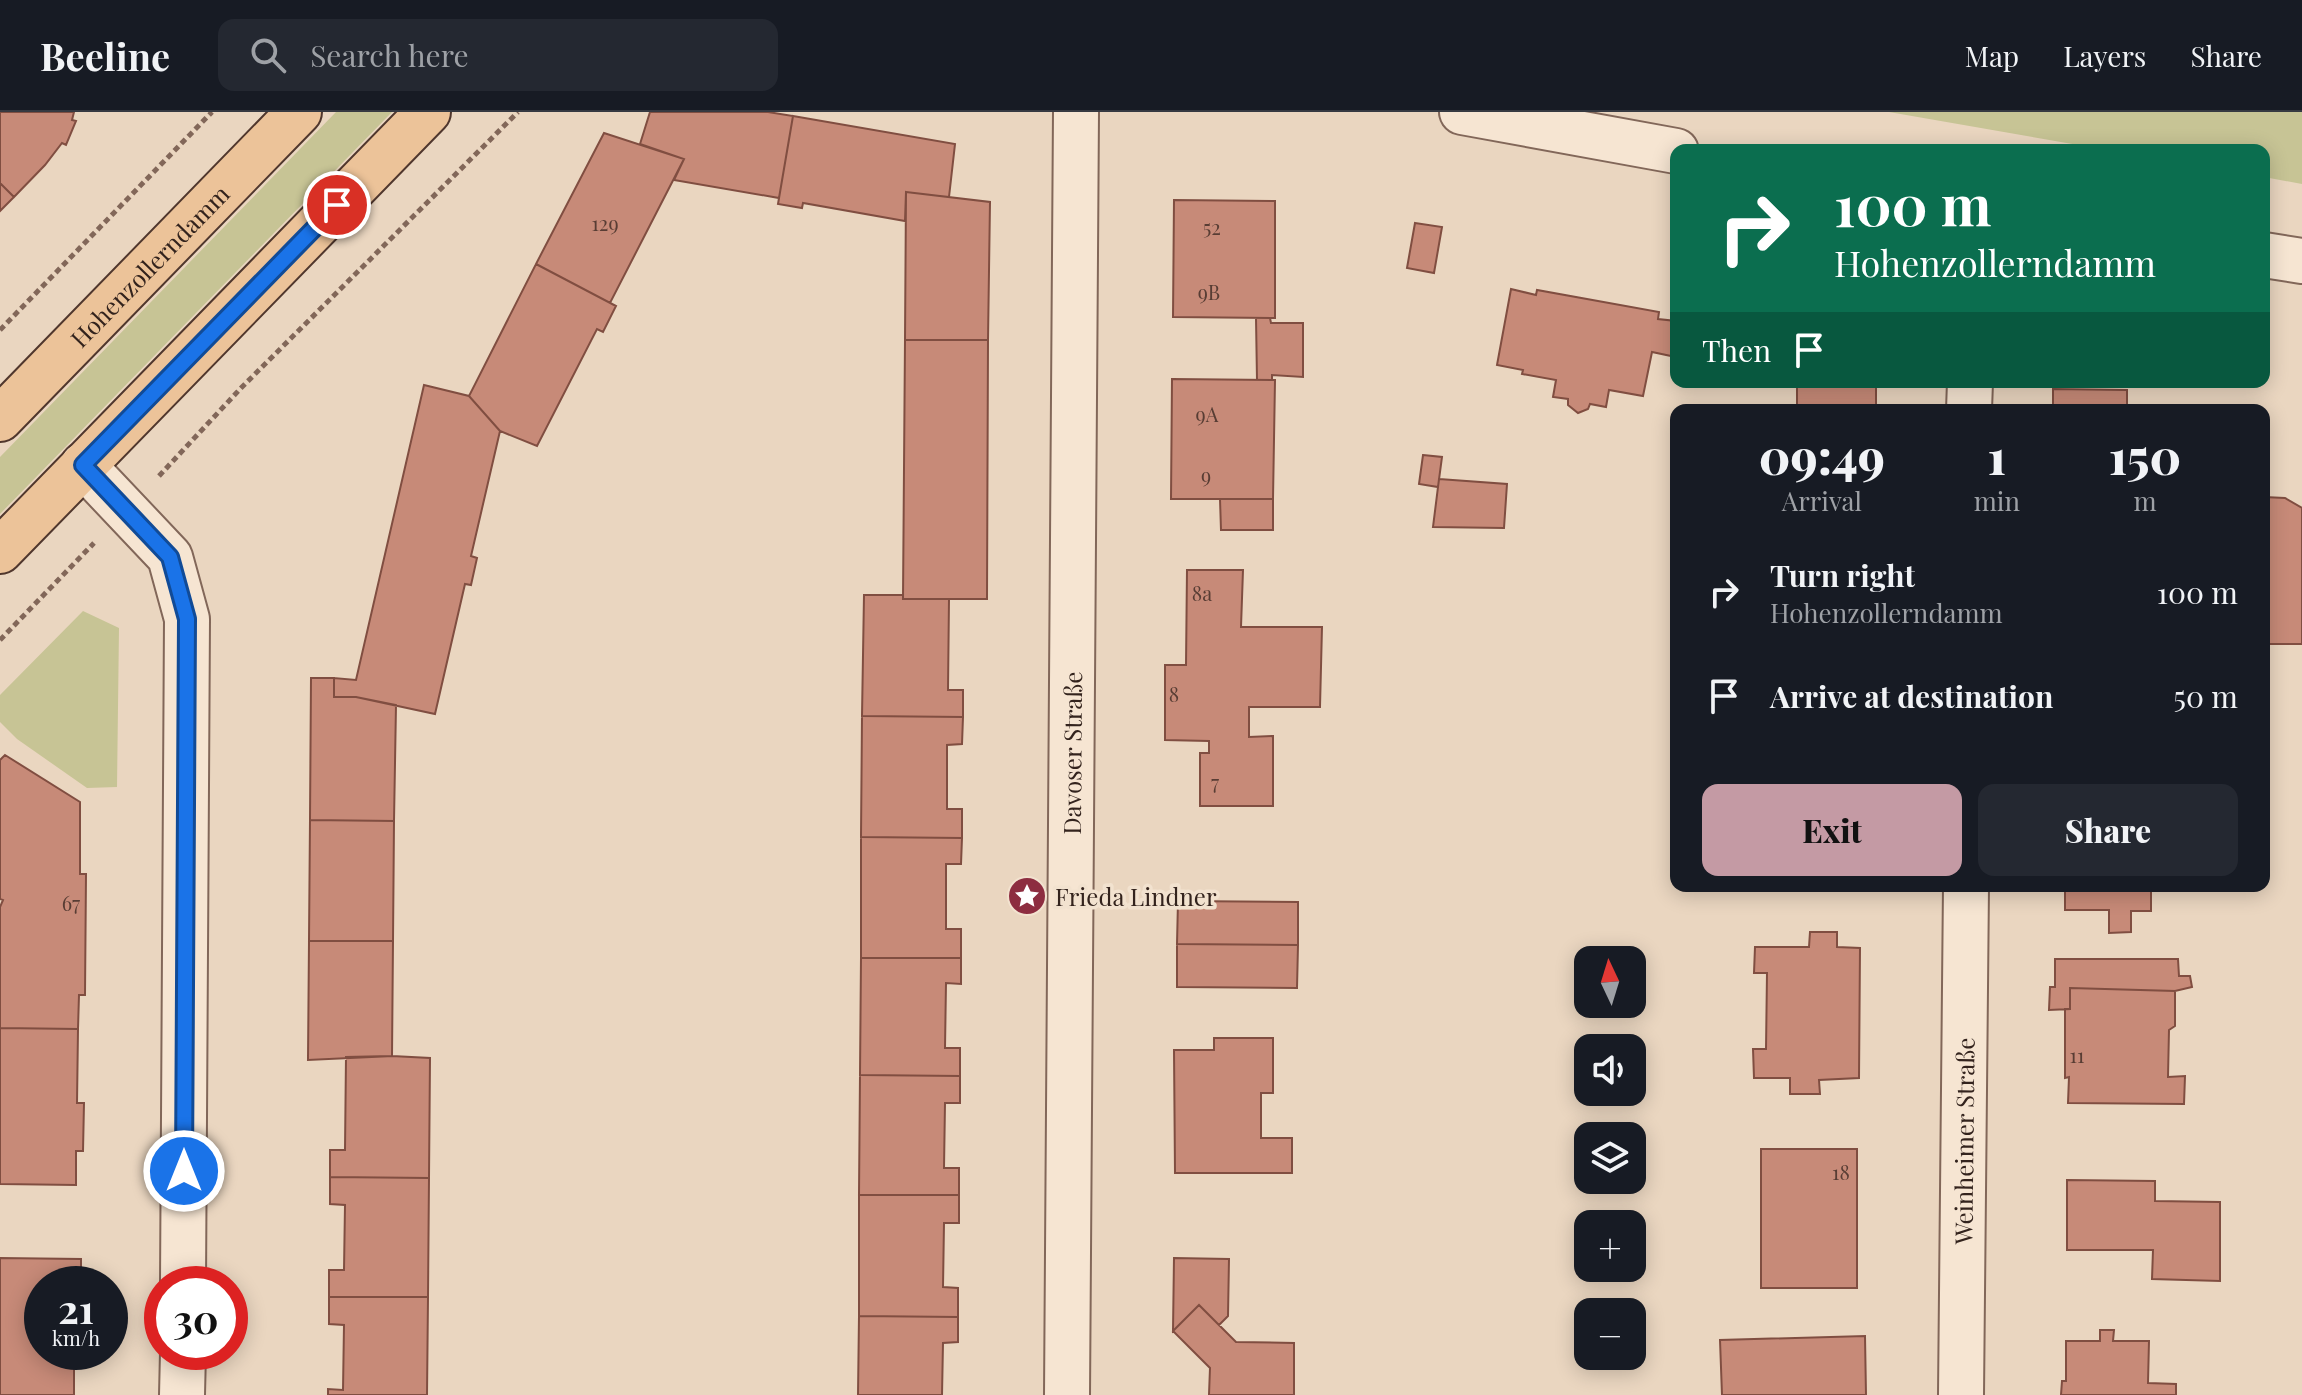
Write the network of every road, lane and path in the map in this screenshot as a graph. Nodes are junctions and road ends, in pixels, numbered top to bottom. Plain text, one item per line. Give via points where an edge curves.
1 (212, 112) edge
2 (299, 112) edge
3 (428, 112) edge
4 (518, 112) edge
5 (1076, 112) edge
6 (1462, 112) edge
7 (1670, 150) edge
8 (2270, 256) edge
9 (2302, 261) edge
10 (0, 330) edge
11 (0, 419) edge
12 (83, 465) junction
13 (157, 478) dead end
14 (91, 546) dead end
15 (0, 551) edge
16 (0, 640) edge
17 (1966, 892) edge
18 (183, 1266) edge
19 (183, 1370) edge
20 (182, 1395) edge
21 (1067, 1395) edge
22 (1961, 1395) edge

1 - 10 path
2 - 11 main road, Hohenzollerndamm
3 - 12 main road
4 - 13 path
5 - 21 street, Davoser Straße
6 - 7 street
8 - 9 street
12 - 15 main road
12 - 18 street via 170,557 187,619
14 - 16 path
17 - 22 street, Weinheimer Straße
19 - 20 street

